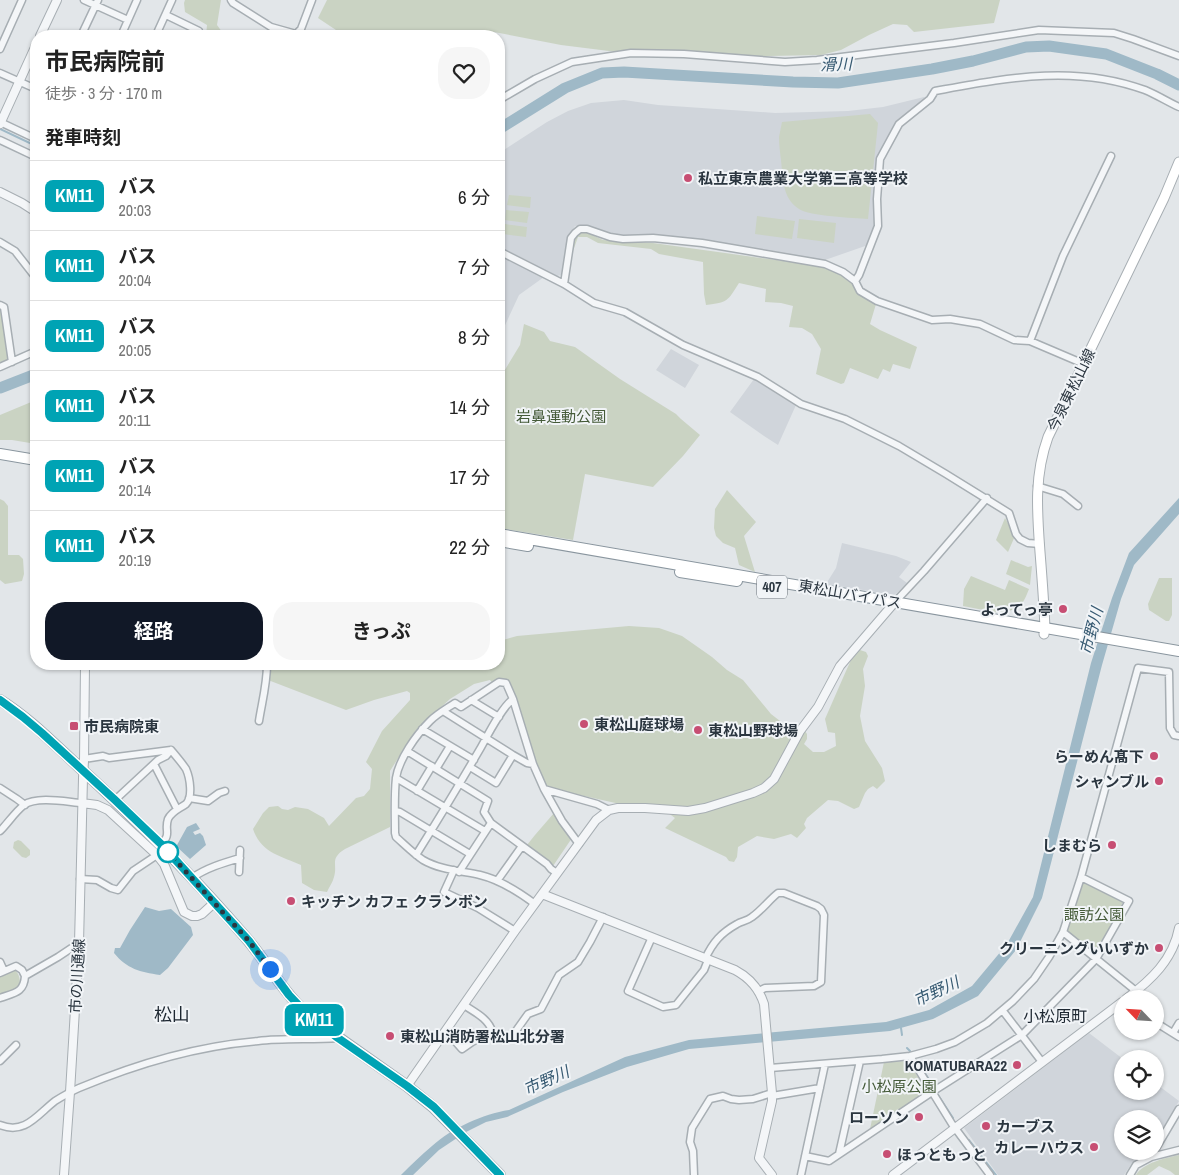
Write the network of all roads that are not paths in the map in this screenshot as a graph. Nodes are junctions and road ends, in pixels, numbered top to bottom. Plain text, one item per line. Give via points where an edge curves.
1 (22, 0) edge
2 (57, 0) edge
3 (84, 0) edge
4 (137, 0) edge
5 (172, 0) edge
6 (231, 0) edge
7 (312, 0) edge
8 (97, 3) edge
9 (166, 15) junction
10 (128, 20) junction
11 (43, 30) edge
12 (84, 30) edge
13 (124, 30) edge
14 (158, 30) edge
15 (197, 30) edge
16 (282, 30) edge
17 (300, 30) edge
18 (0, 49) edge
19 (1179, 56) edge
20 (30, 58) edge
21 (0, 73) edge
22 (19, 82) junction
23 (30, 87) edge
24 (505, 97) edge
25 (1179, 107) edge
26 (0, 123) edge
27 (30, 136) edge
28 (0, 140) edge
29 (30, 154) edge
30 (1112, 156) dead end
31 (1179, 162) edge
32 (0, 192) edge
33 (30, 208) edge
34 (0, 242) edge
35 (505, 254) edge
36 (30, 270) edge
37 (855, 281) junction
38 (564, 284) junction
39 (0, 305) edge
40 (1030, 341) junction
41 (30, 354) edge
42 (12, 362) junction
43 (1084, 364) junction
44 (0, 367) edge
45 (0, 448) edge
46 (30, 452) edge
47 (0, 454) edge
48 (30, 459) edge
49 (1037, 486) junction
50 (987, 498) junction
51 (1078, 506) dead end
52 (505, 535) edge
53 (505, 542) edge
54 (1040, 544) junction
55 (892, 605) junction
56 (1045, 632) junction
57 (1126, 646) junction
58 (1179, 651) edge
59 (1179, 658) edge
60 (85, 670) edge
61 (267, 670) edge
62 (514, 698) junction
63 (0, 700) edge
64 (471, 700) junction
65 (443, 711) junction
66 (499, 717) junction
67 (259, 721) dead end
68 (422, 729) junction
69 (1179, 736) edge
70 (487, 738) junction
71 (450, 746) junction
72 (171, 750) junction
73 (407, 751) junction
74 (513, 755) junction
75 (84, 760) junction
76 (474, 760) junction
77 (154, 764) junction
78 (533, 764) junction
79 (434, 767) junction
80 (470, 768) junction
81 (396, 778) junction
82 (460, 784) junction
83 (0, 788) edge
84 (544, 789) junction
85 (225, 791) dead end
86 (417, 791) junction
87 (190, 798) junction
88 (115, 800) junction
89 (82, 803) junction
90 (24, 805) junction
91 (445, 808) junction
92 (177, 809) junction
93 (609, 810) junction
94 (395, 811) junction
95 (491, 823) junction
96 (0, 830) edge
97 (432, 831) junction
98 (485, 831) junction
99 (579, 844) junction
100 (162, 845) junction
101 (522, 846) junction
102 (240, 850) dead end
103 (470, 854) junction
104 (157, 855) junction
105 (416, 855) junction
106 (240, 858) junction
107 (456, 871) junction
108 (239, 872) dead end
109 (557, 873) junction
110 (1081, 877) junction
111 (192, 878) junction
112 (80, 879) junction
113 (497, 881) junction
114 (542, 894) junction
115 (214, 903) junction
116 (536, 904) junction
117 (603, 917) junction
118 (1179, 928) edge
119 (515, 932) junction
120 (1063, 932) junction
121 (652, 937) junction
122 (79, 943) junction
123 (707, 959) junction
124 (1096, 959) junction
125 (0, 962) edge
126 (2, 972) edge
127 (25, 976) junction
128 (1135, 990) edge
129 (1137, 990) edge
130 (759, 991) junction
131 (0, 998) edge
132 (464, 1005) junction
133 (1114, 1008) edge
134 (1003, 1011) junction
135 (1179, 1023) edge
136 (1164, 1028) edge
137 (446, 1031) junction
138 (1173, 1033) junction
139 (513, 1035) dead end
140 (1022, 1035) junction
141 (338, 1038) junction
142 (1179, 1038) edge
143 (16, 1045) dead end
144 (910, 1056) junction
145 (0, 1061) edge
146 (860, 1061) junction
147 (1042, 1062) junction
148 (825, 1064) junction
149 (770, 1068) junction
150 (407, 1086) junction
151 (820, 1088) junction
152 (70, 1092) junction
153 (932, 1092) junction
154 (772, 1095) junction
155 (1179, 1108) edge
156 (0, 1125) edge
157 (956, 1128) junction
158 (1164, 1135) edge
159 (1179, 1150) edge
160 (1164, 1152) edge
161 (839, 1154) junction
162 (805, 1156) junction
163 (1144, 1160) edge
164 (988, 1172) edge
165 (64, 1175) edge
166 (500, 1175) edge
167 (694, 1175) edge
168 (772, 1175) edge
169 (801, 1175) edge
170 (893, 1175) edge
171 (980, 1175) edge
172 (1130, 1175) edge

1 - 18 street
2 - 11 street
3 - 8 street
4 - 10 street
5 - 9 street
6 - 16 street via 271,27
7 - 17 street
8 - 10 street
8 - 12 street
9 - 14 street
9 - 15 street
10 - 13 street
19 - 24 street via 1114,33 1039,30 785,62 631,53 572,62
20 - 22 street
21 - 22 street
22 - 23 street
22 - 26 street
25 - 37 street via 1140,88 1110,80 1060,74 1021,76 935,90 930,99 899,124 880,159 878,226
26 - 27 street
28 - 29 street
30 - 40 street via 1063,256
31 - 43 main road, 今泉東松山線
32 - 33 street
34 - 36 street via 15,251
35 - 38 street
37 - 38 street via 825,264 702,243 653,238 623,239 584,229 571,238
37 - 40 street via 860,291 877,301 932,320 980,324 1014,340
38 - 50 street via 594,303 625,312 683,346 758,377 801,404 844,419 892,442
39 - 42 street via 4,307
40 - 43 street
41 - 42 street
42 - 44 street
43 - 49 main road, 今泉東松山線 via 1048,437
45 - 46 main road
47 - 48 main road
49 - 51 street via 1063,494
49 - 54 main road, 今泉東松山線
50 - 54 street via 1009,513 1020,539
50 - 55 street
52 - 55 main road, 東松山バイパス / 407
53 - 55 main road, 東松山バイパス / 407
54 - 56 main road, 今泉東松山線
55 - 56 main road, 東松山バイパス / 407
55 - 93 street via 840,666 774,779 764,788 694,810
56 - 57 main road, 東松山バイパス / 407
57 - 58 main road, 407
57 - 59 main road, 407
60 - 75 street
61 - 67 street
62 - 64 street via 506,683 499,682
62 - 66 street
62 - 78 street
63 - 88 main road
64 - 65 street via 461,707 454,703
64 - 66 street
65 - 68 street
65 - 70 street
66 - 70 street
68 - 71 street
68 - 73 street
69 - 110 street via 1174,735 1170,728 1169,672 1138,668
70 - 74 street
70 - 76 street
71 - 76 street
71 - 79 street
72 - 75 street
72 - 77 street
72 - 87 street via 185,768
73 - 79 street
73 - 81 street
74 - 78 street
74 - 80 street via 496,783
75 - 89 street, 市の川通線, bridge
76 - 80 street
77 - 88 street
77 - 92 street
78 - 84 street
79 - 82 street
79 - 86 street
80 - 82 street
81 - 86 street
81 - 94 street
82 - 91 street
82 - 95 street via 488,801 484,812
83 - 90 street
84 - 93 street
84 - 99 street
85 - 87 street via 208,801
86 - 91 street
87 - 92 street
88 - 100 main road
89 - 90 street via 37,801
89 - 104 street via 108,810
89 - 112 street, 市の川通線
90 - 96 street
91 - 97 street
91 - 98 street
92 - 100 street via 168,821 168,836
93 - 99 street via 596,820
94 - 97 street
94 - 105 street via 396,838
95 - 98 street
95 - 101 street
97 - 103 street
97 - 105 street
98 - 103 street
99 - 109 street
100 - 111 main road
101 - 109 street
101 - 113 street
102 - 106 street
103 - 107 street
104 - 112 street via 134,871 118,890 96,880
104 - 115 street via 184,912 197,916
105 - 107 street via 424,861
106 - 108 street
106 - 111 street
107 - 113 street
107 - 119 street via 444,892 478,908
109 - 114 street
110 - 120 street
110 - 124 street via 1128,901
111 - 115 main road
112 - 122 street, 市の川通線
113 - 116 street
114 - 116 street
114 - 117 street
115 - 141 main road via 249,941 297,1004
116 - 119 street
117 - 121 street
117 - 139 street via 578,962 559,975 540,1009 528,1014
118 - 129 street via 1167,960
119 - 132 street
120 - 124 street
120 - 134 street via 1034,979
121 - 123 street
121 - 123 street via 628,991 664,1007 676,1005 704,970
122 - 127 street
122 - 152 street, 市の川通線
123 - 130 street via 749,978
123 - 130 street via 720,936 750,919 778,893 817,906 824,915 821,982 814,986
124 - 128 street
124 - 140 street
125 - 126 street
126 - 127 street via 16,966
127 - 131 street via 21,990
130 - 149 street via 766,1014
132 - 137 street
132 - 137 street via 485,1019 492,1028 490,1034 462,1050
133 - 147 street
134 - 140 street
134 - 144 street via 955,1042
135 - 138 street
136 - 138 street
137 - 150 street
138 - 142 street
140 - 147 street
140 - 153 street
141 - 150 main road
141 - 152 street via 261,1040 187,1052
143 - 145 street
144 - 146 street
144 - 153 street
146 - 148 street
146 - 161 street
147 - 157 street
148 - 149 street
148 - 151 street
149 - 154 street
150 - 166 main road via 444,1117
151 - 154 street
151 - 162 street
152 - 156 street via 28,1124 13,1128
152 - 165 street, 市の川通線
153 - 157 street
153 - 161 street
154 - 167 street via 753,1100 723,1096 710,1098 692,1128 690,1142
154 - 168 street via 758,1158
155 - 158 street
157 - 164 street
157 - 170 street
159 - 160 street
161 - 162 street via 829,1161
162 - 169 street
163 - 172 street
164 - 171 street

